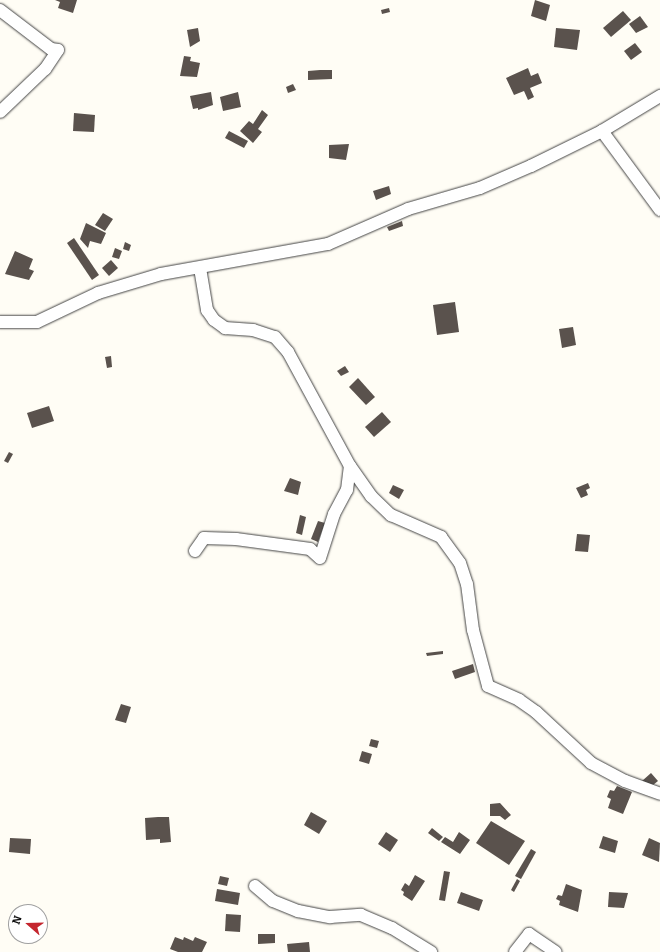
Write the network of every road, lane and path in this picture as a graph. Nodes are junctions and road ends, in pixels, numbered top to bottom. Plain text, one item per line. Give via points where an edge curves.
1 (0, 10) edge
2 (660, 96) edge
3 (0, 112) edge
4 (602, 131) junction
5 (660, 210) edge
6 (200, 268) junction
7 (0, 322) edge
8 (350, 466) junction
9 (195, 551) dead end
10 (660, 794) edge
11 (254, 886) dead end
12 (431, 952) edge
13 (515, 952) edge
14 (556, 952) edge

1 - 3 street via 51,49 58,50 45,68
2 - 4 street
4 - 5 street
4 - 6 street via 480,188 408,209 328,244
6 - 7 street via 161,274 98,293 36,322
6 - 8 street via 207,310 214,320 225,328 253,330 275,337 288,352
8 - 9 street via 347,490 334,514 320,558 310,549 236,539 204,538
8 - 10 street via 371,496 391,515 441,536 460,563 467,584 473,630 488,686 519,700 536,712 590,763 625,781
11 - 12 street via 272,901 298,911 330,917 362,915 392,928
13 - 14 street via 529,934

